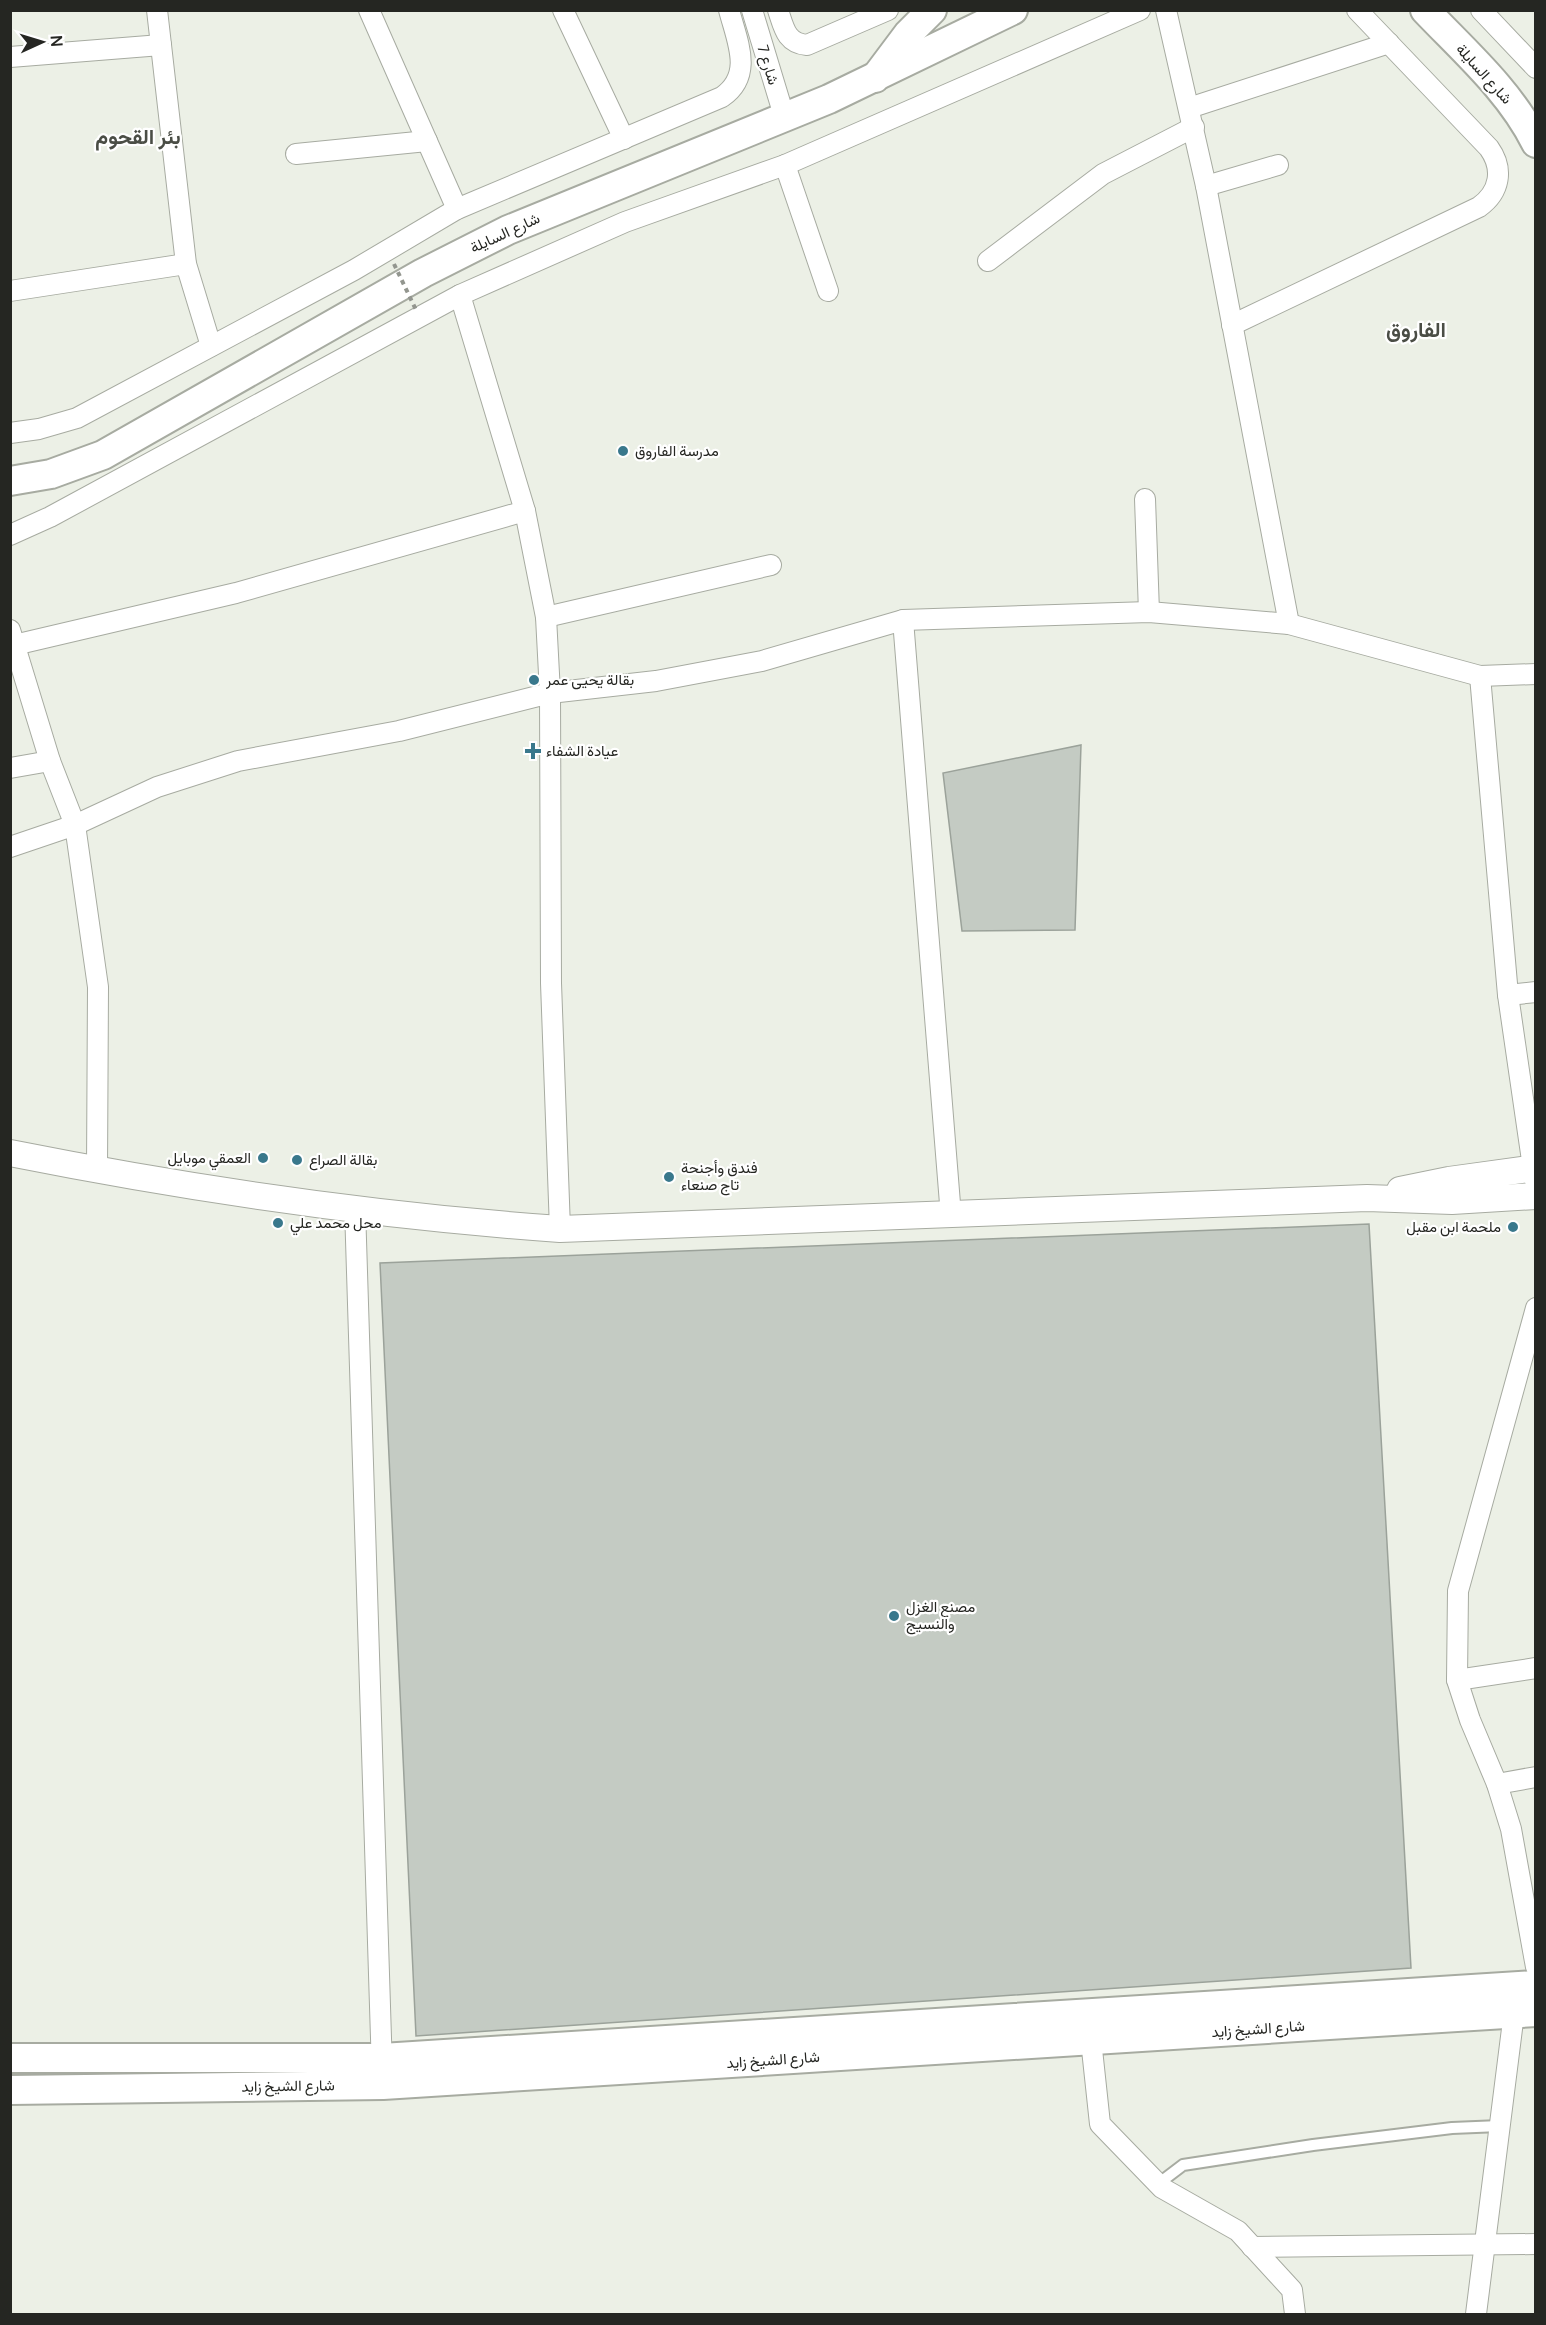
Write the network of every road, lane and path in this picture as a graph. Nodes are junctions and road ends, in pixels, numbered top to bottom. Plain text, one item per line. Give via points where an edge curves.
1 (157, 10) edge
2 (369, 10) edge
3 (563, 10) edge
4 (729, 10) edge
5 (752, 10) edge
6 (778, 10) edge
7 (888, 10) edge
8 (932, 10) edge
9 (1013, 10) edge
10 (1140, 10) edge
11 (1166, 10) edge
12 (1357, 10) edge
13 (1425, 10) edge
14 (1481, 10) edge
15 (1389, 43) junction
16 (161, 45) junction
17 (10, 57) edge
18 (1536, 68) edge
19 (874, 79) junction
20 (1190, 108) junction
21 (785, 119) junction
22 (1194, 127) junction
23 (624, 139) junction
24 (427, 141) junction
25 (1536, 143) edge
26 (296, 154) dead end
27 (785, 165) junction
28 (1278, 165) dead end
29 (1206, 186) junction
30 (457, 209) junction
31 (988, 261) dead end
32 (186, 264) junction
33 (394, 264) dead end
34 (10, 291) edge
35 (828, 291) dead end
36 (460, 295) junction
37 (417, 312) dead end
38 (1232, 325) junction
39 (210, 346) junction
40 (10, 433) edge
41 (10, 481) edge
42 (1145, 499) dead end
43 (525, 511) junction
44 (10, 535) edge
45 (771, 565) dead end
46 (1149, 612) junction
47 (546, 617) junction
48 (903, 620) junction
49 (1288, 624) junction
50 (12, 641) edge
51 (1536, 674) edge
52 (1480, 676) junction
53 (550, 693) junction
54 (50, 761) junction
55 (10, 768) edge
56 (75, 825) junction
57 (10, 847) edge
58 (1536, 992) edge
59 (1508, 995) junction
60 (10, 1153) edge
61 (97, 1170) junction
62 (1535, 1174) edge
63 (1536, 1196) edge
64 (1366, 1198) junction
65 (355, 1208) junction
66 (951, 1216) junction
67 (560, 1229) junction
68 (1536, 1308) edge
69 (1529, 1364) edge
70 (1536, 1668) edge
71 (1457, 1680) junction
72 (1536, 1777) edge
73 (1497, 1784) junction
74 (1536, 1966) edge
75 (1536, 1985) edge
76 (1525, 2013) edge
77 (1091, 2040) junction
78 (10, 2058) edge
79 (382, 2071) junction
80 (10, 2090) edge
81 (1500, 2126) junction
82 (1158, 2184) junction
83 (1485, 2244) junction
84 (1536, 2244) edge
85 (1252, 2247) junction
86 (1295, 2314) edge
87 (1476, 2314) edge

1 - 16 street
2 - 24 street
3 - 23 street
4 - 23 street via 742,64 736,83 722,97
5 - 21 street, شارع 7
6 - 7 street via 786,34 807,45
8 - 19 main road
9 - 19 main road, شارع السايلة
10 - 27 street
11 - 20 street
12 - 15 street
13 - 25 main road, شارع السايلة via 1497,84
14 - 18 street
15 - 20 street
15 - 38 street via 1494,156 1499,174 1494,193 1479,207
16 - 17 street
16 - 32 street
19 - 21 main road, شارع السايلة
20 - 22 street
21 - 41 main road, شارع السايلة via 508,230 423,273 103,455 51,474
22 - 29 street
22 - 31 street via 1103,174
23 - 30 street
24 - 26 street
24 - 30 street
27 - 35 street
27 - 36 street via 625,222
28 - 29 street
29 - 38 street
30 - 39 street via 354,270
32 - 34 street
32 - 39 street
33 - 37 path, bridge
36 - 43 street
36 - 44 street
38 - 49 street
39 - 40 street via 77,418
42 - 46 street
43 - 47 street
43 - 50 street via 236,593
45 - 47 street
46 - 48 street
46 - 49 street
47 - 53 street
48 - 53 street via 762,661 656,681
48 - 66 street
49 - 52 street
50 - 54 street
51 - 52 street
52 - 59 street
53 - 56 street via 399,731 238,761 158,787
53 - 67 street via 551,983
54 - 55 street
54 - 56 street
56 - 57 street
56 - 61 street via 98,987
58 - 59 street
59 - 62 street
60 - 61 street
61 - 65 street
62 - 64 street via 1449,1180
63 - 64 street via 1452,1201
64 - 66 street
65 - 67 street via 459,1222
65 - 79 street
66 - 67 street
68 - 69 street
69 - 71 street via 1458,1591
70 - 71 street
71 - 73 street
72 - 73 street
73 - 74 street via 1511,1829
75 - 79 main road
76 - 77 main road, شارع الشيخ زايد
76 - 81 street
77 - 79 main road, شارع الشيخ زايد
77 - 82 street via 1100,2124
78 - 79 main road
79 - 80 main road, شارع الشيخ زايد
81 - 82 lane via 1313,2145 1193,2164 1183,2166
81 - 83 street
82 - 85 street via 1238,2231
83 - 84 street
83 - 85 street
83 - 87 street
85 - 86 street via 1292,2290

